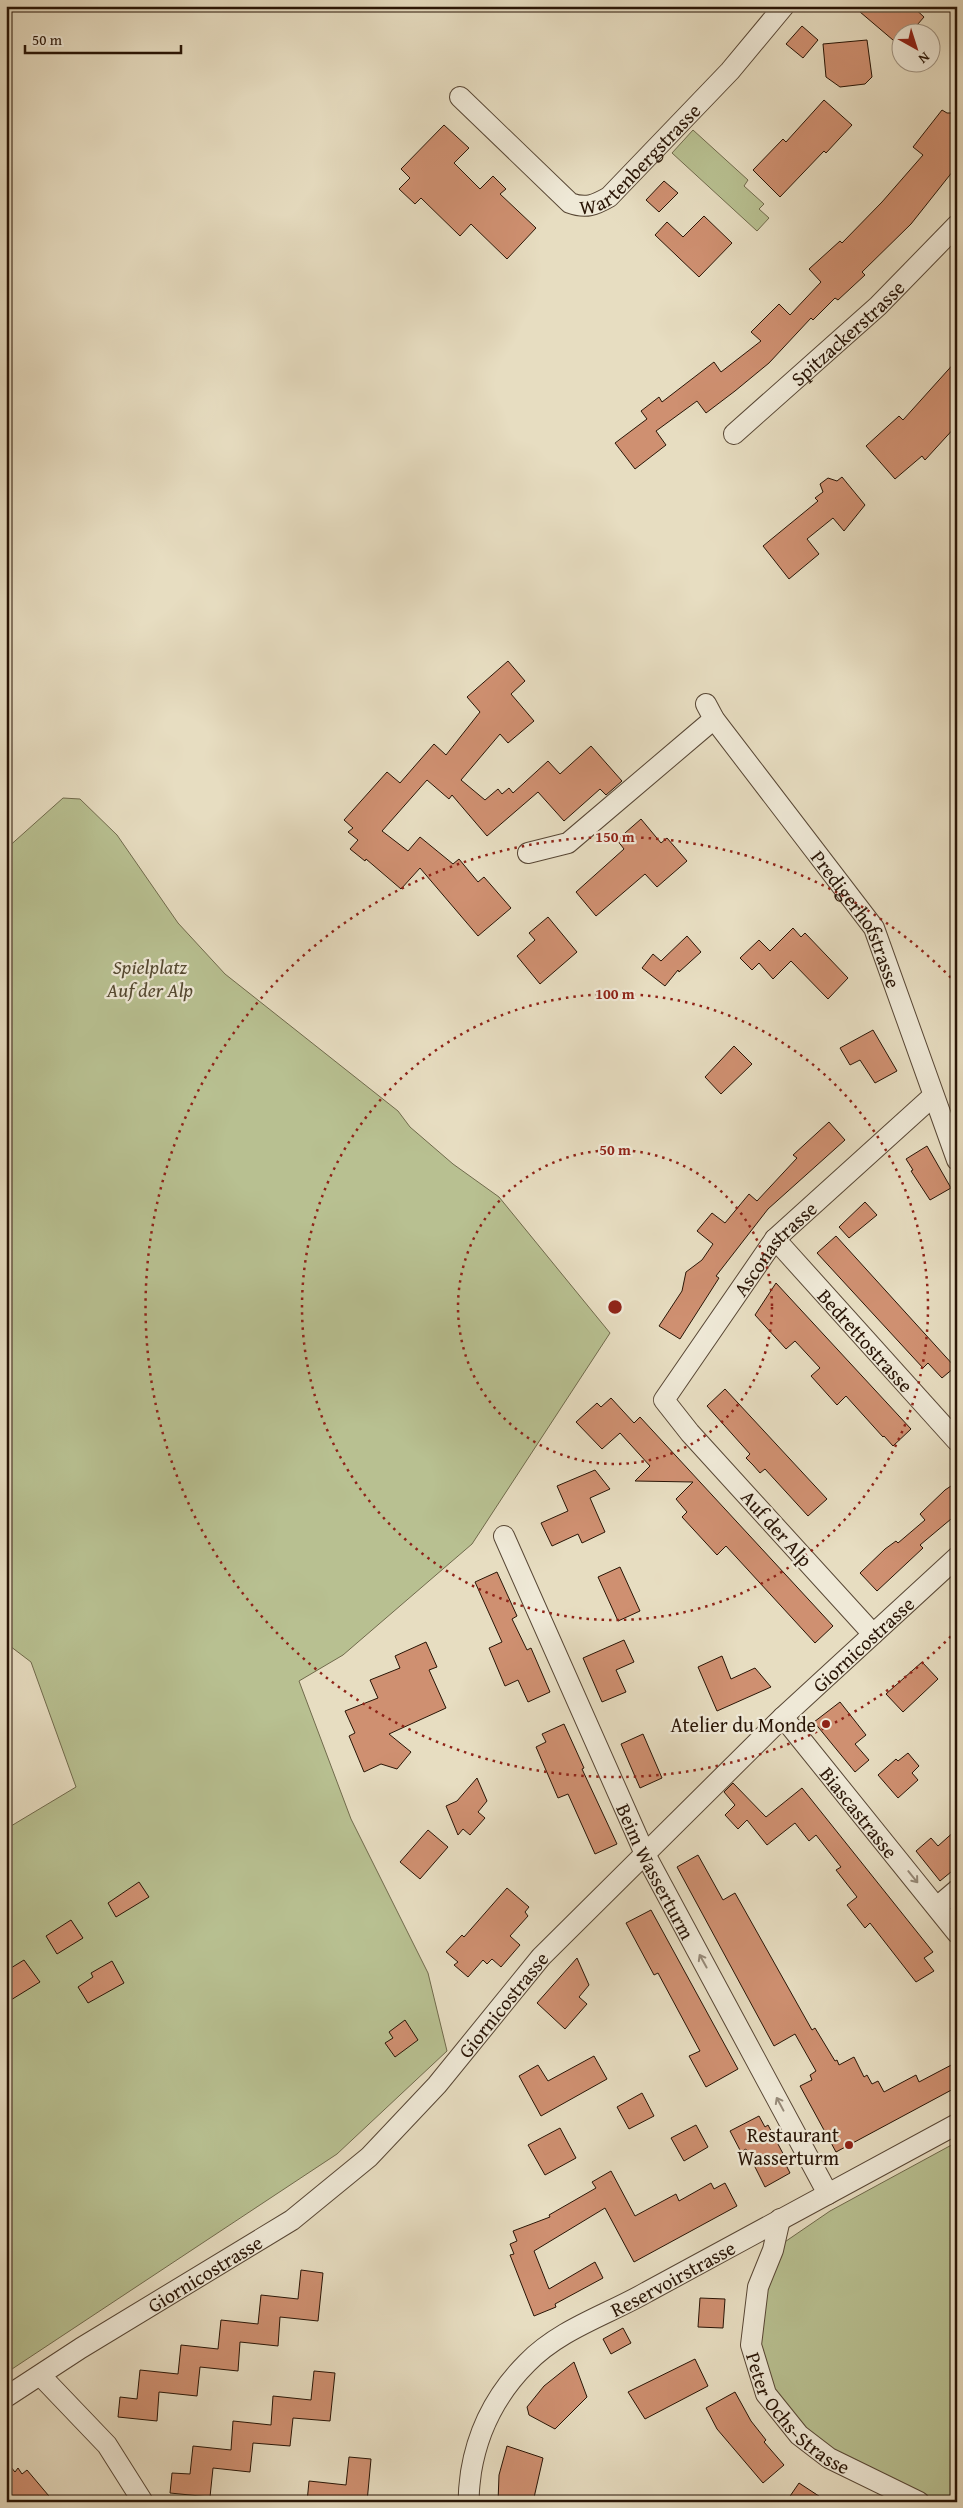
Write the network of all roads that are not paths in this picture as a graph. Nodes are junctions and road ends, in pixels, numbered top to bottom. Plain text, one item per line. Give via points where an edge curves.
1 (784, 6) edge
2 (460, 97) dead end
3 (957, 225) edge
4 (734, 434) dead end
5 (528, 852) dead end
6 (932, 1097) junction
7 (957, 1160) edge
8 (775, 1240) junction
9 (682, 1422) joint
10 (957, 1441) edge
11 (504, 1536) dead end
12 (957, 1557) edge
13 (873, 1634) junction
14 (783, 1717) junction
15 (645, 1854) junction
16 (957, 1890) edge
17 (937, 1907) junction
18 (957, 1933) edge
19 (957, 2124) edge
20 (828, 2194) junction
21 (780, 2219) junction
22 (41, 2376) junction
23 (6, 2397) edge
24 (912, 2500) edge
25 (143, 2502) edge
26 (469, 2502) edge

1 - 2 street, Wartenbergstrasse via 710,92 609,198 595,205 582,207 570,203
3 - 4 street, Spitzackerstrasse via 878,306
5 - 6 street, Predigerhofstrasse via 568,842 710,711 874,928
6 - 7 street, Predigerhofstrasse
6 - 8 street, Asconastrasse
8 - 9 street, Asconastrasse via 664,1400
8 - 10 street, Bedrettostrasse
9 - 13 street, Auf der Alp
11 - 15 street, Beim Wasserturm
12 - 13 street, Giornicostrasse
13 - 14 street, Giornicostrasse
14 - 15 street, Giornicostrasse
14 -> 17 street, Biascastrasse
20 -> 15 street, Beim Wasserturm
15 - 22 street, Giornicostrasse via 541,1957 437,2085 369,2157 292,2220 89,2343
16 - 17 street
17 - 18 street, Biascastrasse
19 - 20 street, Reservoirstrasse
20 - 21 street, Reservoirstrasse
21 - 24 street, Peter Ochs-Strasse via 773,2250 758,2287 752,2345 766,2394 799,2434 829,2458
21 - 26 street, Reservoirstrasse via 629,2303 569,2330 528,2362 496,2400 483,2426 476,2446
22 - 23 street, Giornicostrasse
22 - 25 street via 107,2446

